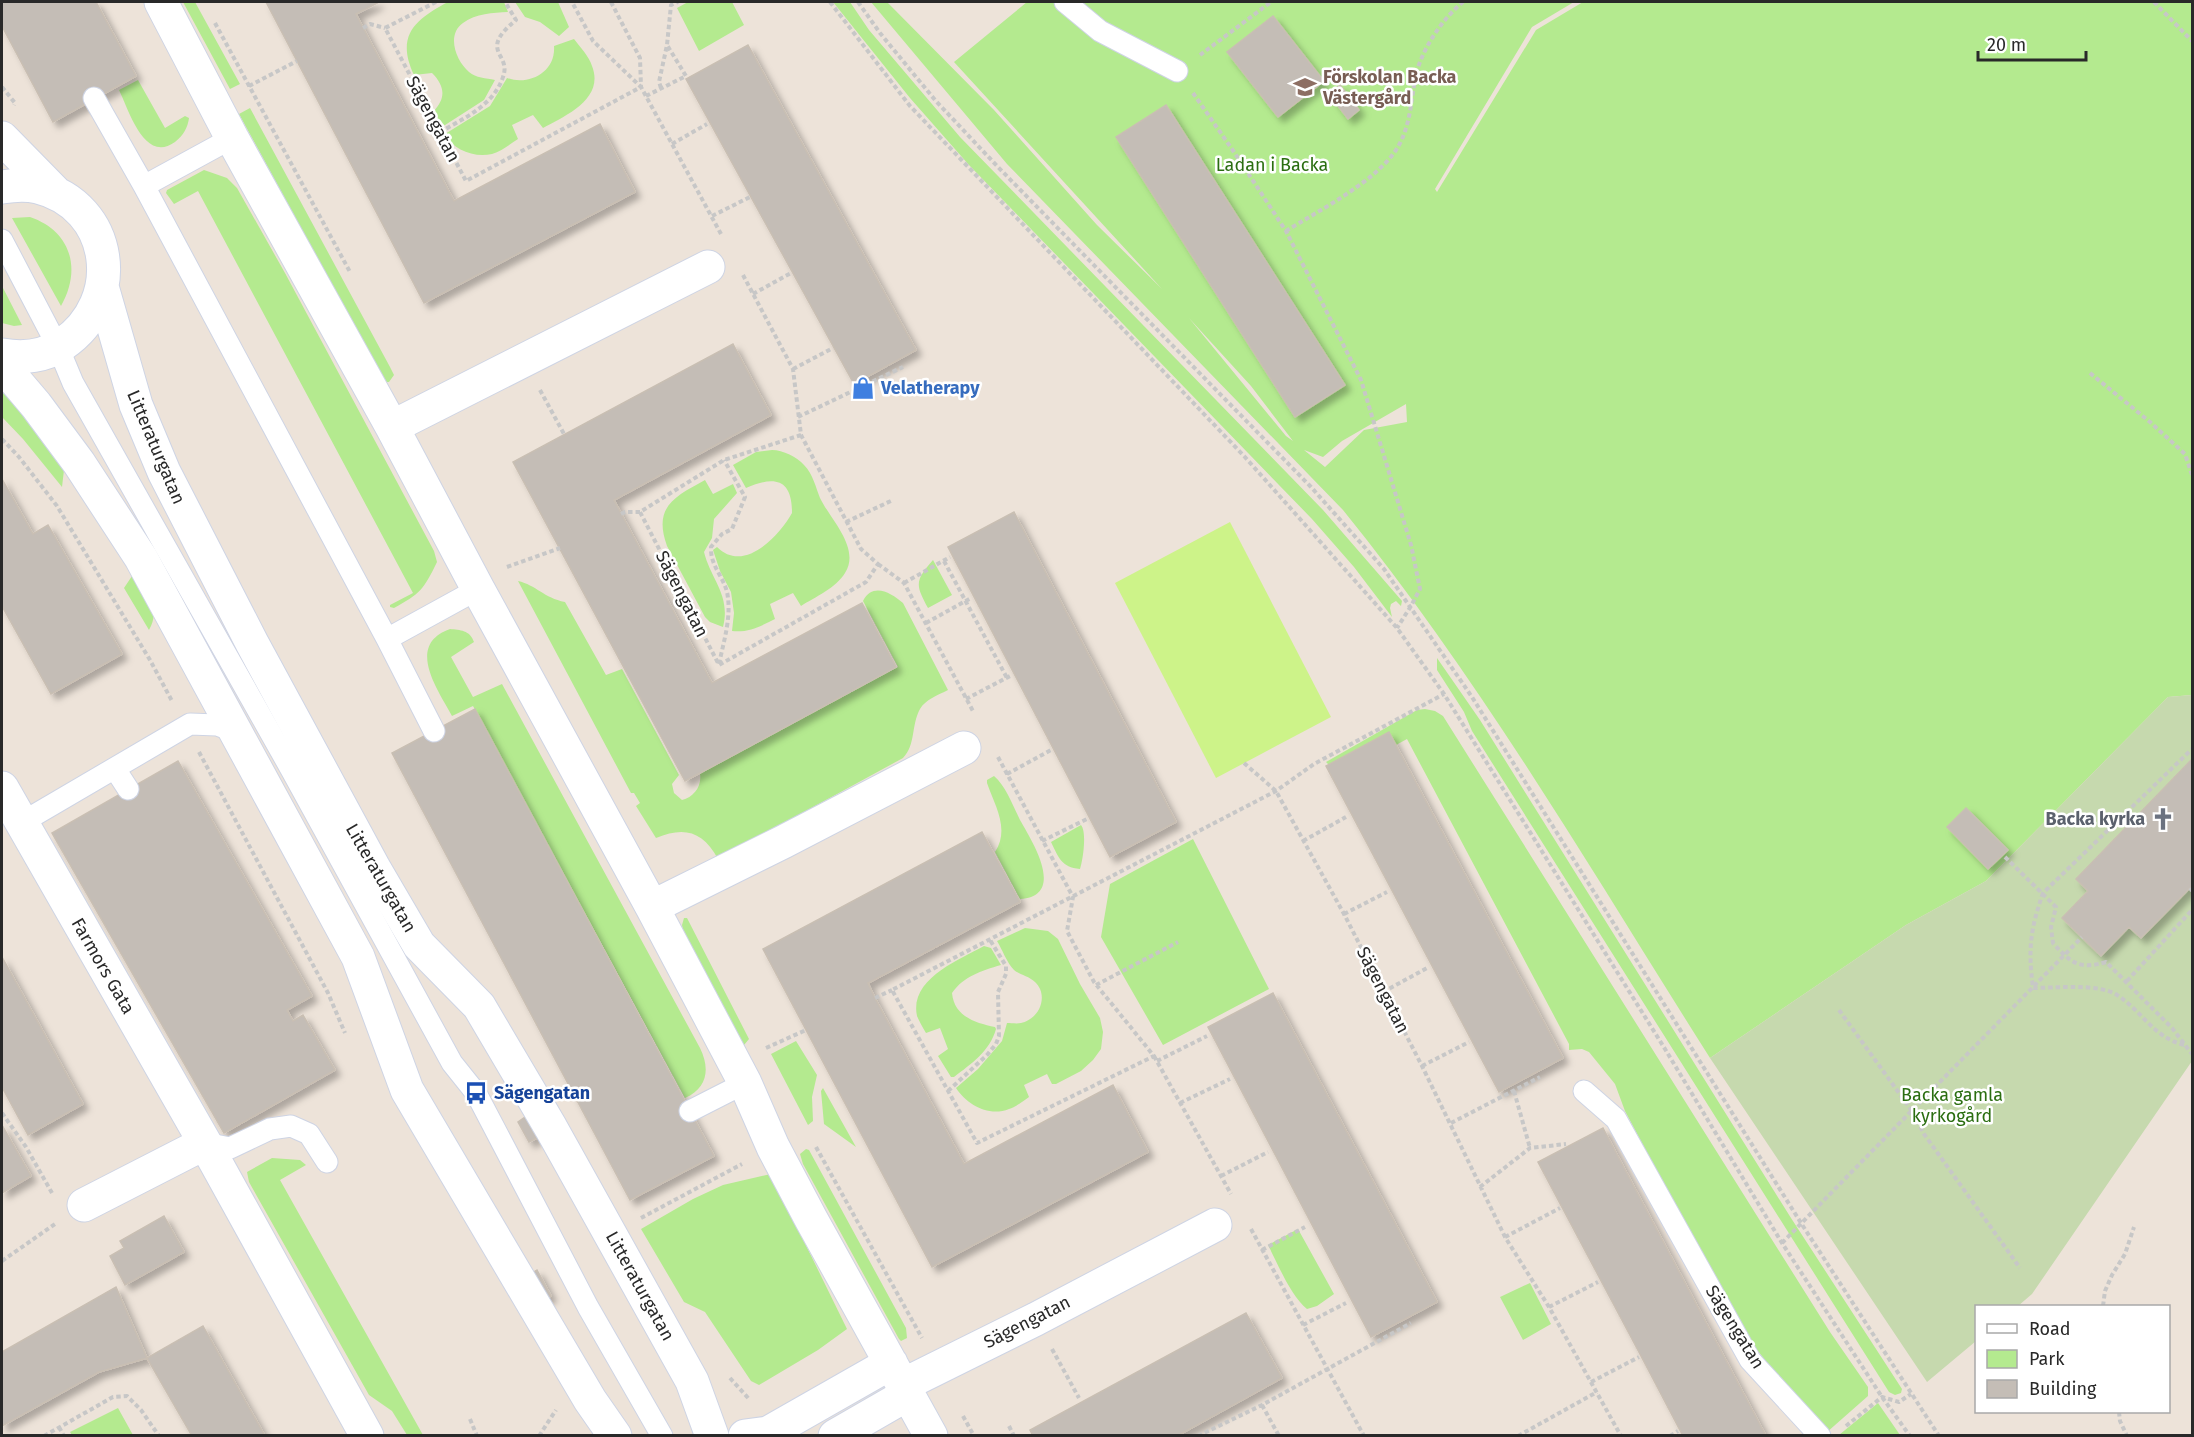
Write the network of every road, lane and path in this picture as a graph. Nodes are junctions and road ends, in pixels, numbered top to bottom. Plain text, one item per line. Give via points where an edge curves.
1 (161, 2) edge
2 (436, 2) edge
3 (505, 2) edge
4 (572, 2) edge
5 (611, 2) edge
6 (678, 2) edge
7 (830, 2) edge
8 (858, 2) edge
9 (1065, 2) edge
10 (1271, 2) edge
11 (1463, 2) edge
12 (2154, 2) edge
13 (363, 28) dead end
14 (386, 28) junction
15 (2193, 41) edge
16 (667, 45) junction
17 (297, 61) dead end
18 (1177, 71) junction
19 (249, 86) dead end
20 (2, 87) edge
21 (641, 87) junction
22 (661, 88) junction
23 (646, 96) junction
24 (94, 98) dead end
25 (15, 103) dead end
26 (707, 124) dead end
27 (440, 132) junction
28 (2, 138) edge
29 (232, 138) junction
30 (672, 144) junction
31 (2, 186) edge
32 (144, 186) junction
33 (56, 193) junction
34 (750, 197) dead end
35 (712, 216) junction
36 (1286, 231) junction
37 (722, 236) dead end
38 (2, 240) edge
39 (708, 267) dead end
40 (791, 273) dead end
41 (742, 274) dead end
42 (103, 290) junction
43 (753, 294) junction
44 (58, 347) junction
45 (833, 348) dead end
46 (2, 355) edge
47 (524, 360) junction
48 (2, 365) edge
49 (903, 367) dead end
50 (793, 369) junction
51 (2090, 373) dead end
52 (798, 417) junction
53 (392, 427) junction
54 (564, 434) dead end
55 (801, 435) junction
56 (724, 460) junction
57 (2193, 475) edge
58 (893, 500) dead end
59 (640, 512) junction
60 (621, 514) dead end
61 (846, 522) junction
62 (560, 548) dead end
63 (950, 557) dead end
64 (944, 561) junction
65 (878, 564) junction
66 (504, 568) dead end
67 (904, 583) junction
68 (478, 590) junction
69 (971, 598) dead end
70 (965, 602) junction
71 (1411, 606) junction
72 (926, 623) junction
73 (1397, 628) junction
74 (387, 639) junction
75 (719, 665) junction
76 (1012, 675) dead end
77 (1007, 678) junction
78 (1444, 694) junction
79 (966, 699) junction
80 (976, 718) dead end
81 (434, 731) dead end
82 (236, 732) junction
83 (964, 747) dead end
84 (2193, 749) edge
85 (1051, 750) dead end
86 (997, 755) dead end
87 (1244, 763) dead end
88 (115, 769) junction
89 (1006, 774) junction
90 (2, 788) edge
91 (128, 789) dead end
92 (1276, 791) junction
93 (1346, 817) dead end
94 (1087, 819) dead end
95 (21, 823) junction
96 (1042, 841) junction
97 (1303, 841) junction
98 (2005, 857) dead end
99 (1388, 892) dead end
100 (2043, 893) junction
101 (1073, 897) junction
102 (652, 907) junction
103 (2193, 910) edge
104 (1344, 914) junction
105 (2082, 937) dead end
106 (990, 940) junction
107 (1178, 942) dead end
108 (2064, 956) junction
109 (1429, 967) dead end
110 (2127, 981) junction
111 (1096, 985) junction
112 (2034, 988) junction
113 (892, 990) junction
114 (1383, 992) junction
115 (875, 998) dead end
116 (1839, 1010) dead end
117 (806, 1030) dead end
118 (1207, 1036) dead end
119 (1469, 1042) dead end
120 (2184, 1045) junction
121 (765, 1048) dead end
122 (2193, 1054) edge
123 (1154, 1056) junction
124 (1157, 1061) junction
125 (1422, 1066) junction
126 (1540, 1077) dead end
127 (1230, 1079) dead end
128 (745, 1083) junction
129 (948, 1091) junction
130 (1514, 1091) junction
131 (1584, 1091) dead end
132 (1180, 1103) junction
133 (690, 1111) dead end
134 (1912, 1111) junction
135 (2, 1113) edge
136 (1451, 1123) junction
137 (204, 1143) junction
138 (1566, 1144) dead end
139 (774, 1147) junction
140 (1530, 1148) junction
141 (1268, 1152) dead end
142 (327, 1162) dead end
143 (1221, 1176) junction
144 (1480, 1187) junction
145 (1232, 1195) dead end
146 (69, 1200) joint
147 (1560, 1208) dead end
148 (634, 1222) dead end
149 (1247, 1222) dead end
150 (1801, 1223) junction
151 (55, 1224) dead end
152 (1215, 1225) dead end
153 (1305, 1227) dead end
154 (2134, 1227) dead end
155 (1506, 1237) junction
156 (1782, 1243) junction
157 (1262, 1250) junction
158 (2, 1261) edge
159 (2020, 1268) dead end
160 (1598, 1282) dead end
161 (1346, 1303) dead end
162 (2103, 1305) edge
163 (1549, 1307) junction
164 (1036, 1319) junction
165 (1411, 1323) dead end
166 (1303, 1325) junction
167 (1639, 1357) dead end
168 (724, 1368) dead end
169 (1328, 1370) junction
170 (901, 1381) junction
171 (1591, 1382) junction
172 (1597, 1392) junction
173 (1911, 1394) junction
174 (759, 1396) dead end
175 (1882, 1397) junction
176 (1079, 1398) dead end
177 (699, 1399) junction
178 (1262, 1405) junction
179 (556, 1410) dead end
180 (2119, 1413) edge
181 (470, 1419) dead end
182 (1009, 1426) dead end
183 (59, 1427) junction
184 (1842, 1429) dead end
185 (1678, 1431) dead end
186 (44, 1436) edge
187 (64, 1436) edge
188 (159, 1436) edge
189 (367, 1436) edge
190 (477, 1436) edge
191 (539, 1436) edge
192 (615, 1436) edge
193 (662, 1436) edge
194 (712, 1436) edge
195 (741, 1436) edge
196 (745, 1436) edge
197 (835, 1436) edge
198 (931, 1436) edge
199 (1014, 1436) edge
200 (1198, 1436) edge
201 (1279, 1436) edge
202 (1364, 1436) edge
203 (1518, 1436) edge
204 (1621, 1436) edge
205 (1670, 1436) edge
206 (1820, 1436) edge
207 (1910, 1436) edge
208 (1939, 1436) edge
209 (2127, 1436) edge

1 - 29 street
2 - 14 path
3 - 27 path via 516,20 497,41 505,69 503,78 487,101
4 - 21 path via 593,41
5 - 21 path via 640,58
6 - 16 path via 671,5
7 - 73 path via 910,106 1244,456
8 - 71 path via 935,100 1311,487 1384,568
9 - 18 lane via 1100,31
10 - 18 path
11 - 36 path via 1427,46 1417,74 1410,117 1393,154 1362,184
12 - 15 path
13 - 14 path via 370,24
14 - 27 path, Sägengatan
16 - 22 path
16 - 22 path via 686,76
17 - 19 path
18 - 36 path
20 - 25 path
21 - 23 path
21 - 27 path, Sägengatan via 466,181
22 - 23 path
23 - 30 path
24 - 32 lane
26 - 30 path
28 - 33 street, Litteraturgatan
29 - 32 lane
29 - 53 street
30 - 35 path
31 - 33 street, Litteraturgatan via 17,184
32 - 74 lane
33 - 42 street, Litteraturgatan via 86,217 97,234 104,261
34 - 35 path
35 - 37 path
36 - 71 path via 1361,380 1411,545 1420,589
38 - 44 lane
39 - 47 street
40 - 43 path
41 - 43 path
42 - 44 street, Litteraturgatan via 87,323
42 - 177 street, Litteraturgatan via 136,405 164,472 252,644 419,945 479,1006 661,1324
43 - 50 path
44 - 46 street, Litteraturgatan via 23,357
44 - 193 lane via 73,383 453,1063 476,1094
45 - 50 path
47 - 53 street
47 - 54 path
48 - 82 street via 65,444 141,558
49 - 52 path
50 - 52 path
51 - 57 path via 2185,454
52 - 55 path
53 - 68 street
55 - 56 path
55 - 61 path
56 - 59 path
56 - 75 path via 745,497 732,529 711,547 728,603 729,619
58 - 61 path
59 - 60 path
59 - 75 path, Sägengatan
61 - 65 path via 861,549
62 - 66 path
63 - 64 path
64 - 67 path
64 - 70 path
65 - 67 path
65 - 75 path via 866,582
67 - 72 path
68 - 74 lane
68 - 102 street
69 - 70 path
70 - 72 path
70 - 77 path
71 - 73 path
71 - 150 path
72 - 79 path
73 - 78 path
74 - 81 lane
76 - 77 path
77 - 79 path
78 - 92 path via 1314,765
78 - 156 path
79 - 80 path
82 - 88 lane via 217,725 190,724
82 - 192 street via 358,957 406,1090
83 - 102 street
84 - 100 path
85 - 89 path
86 - 89 path
87 - 92 path
88 - 91 lane
88 - 95 lane
89 - 96 path
90 - 95 street, Farmors Gata
92 - 97 path, Sägengatan
92 - 101 path
93 - 97 path
94 - 96 path
95 - 137 street, Farmors Gata
96 - 101 path
97 - 104 path, Sägengatan
98 - 100 path
99 - 104 path
100 - 108 path via 2056,907 2051,927 2053,944
100 - 112 path via 2033,923 2029,956
101 - 106 path
101 - 111 path via 1067,931
102 - 128 street
103 - 110 path
104 - 114 path, Sägengatan
105 - 108 path
106 - 113 path
106 - 129 path via 1006,966 998,992 999,1036 987,1055
107 - 111 path
108 - 110 path via 2076,965 2106,962
108 - 112 path
109 - 114 path
110 - 120 path
111 - 123 path
112 - 120 path via 2096,988 2116,994 2169,1041
112 - 134 path
113 - 115 path
113 - 129 path
114 - 125 path, Sägengatan
116 - 134 path
117 - 121 path
118 - 124 path
119 - 125 path
120 - 122 path
123 - 124 path
123 - 129 path via 977,1143
124 - 132 path
125 - 136 path, Sägengatan
126 - 130 path
127 - 132 path
128 - 133 lane
128 - 139 street
130 - 136 path
130 - 140 path
131 - 206 lane, Sägengatan via 1616,1119 1750,1360
132 - 143 path
134 - 150 path
134 - 159 path via 1924,1134
135 - 146 path
136 - 144 path, Sägengatan
137 - 142 lane via 230,1148 270,1129 291,1126 309,1134
137 - 146 street
137 - 189 street, Farmors Gata
138 - 140 path
139 - 148 path
139 - 170 street
140 - 144 path
141 - 143 path
143 - 145 path
144 - 155 path, Sägengatan
147 - 155 path
149 - 157 path
150 - 156 path
150 - 173 path
151 - 158 path
152 - 164 street, Sägengatan
153 - 157 path
154 - 162 path
155 - 163 path, Sägengatan
156 - 175 path
157 - 166 path
160 - 163 path
161 - 166 path
163 - 171 path, Sägengatan
164 - 170 street, Sägengatan
164 - 176 path
165 - 169 path
166 - 169 path
167 - 171 path
168 - 174 path via 749,1399
169 - 178 path
169 - 202 path
170 - 196 street, Sägengatan via 768,1433
170 - 197 street, Sägengatan
170 - 198 street
171 - 172 path, Sägengatan
172 - 203 path
172 - 204 path, Sägengatan
173 - 175 path via 1899,1401
173 - 208 path
175 - 184 path
175 - 207 path
177 - 194 street, Litteraturgatan
177 - 195 street via 717,1421
178 - 200 path
178 - 201 path
179 - 191 path
180 - 209 path
181 - 190 path
182 - 199 path
183 - 186 path
183 - 187 path
183 - 188 path via 113,1397 127,1396
185 - 205 path

